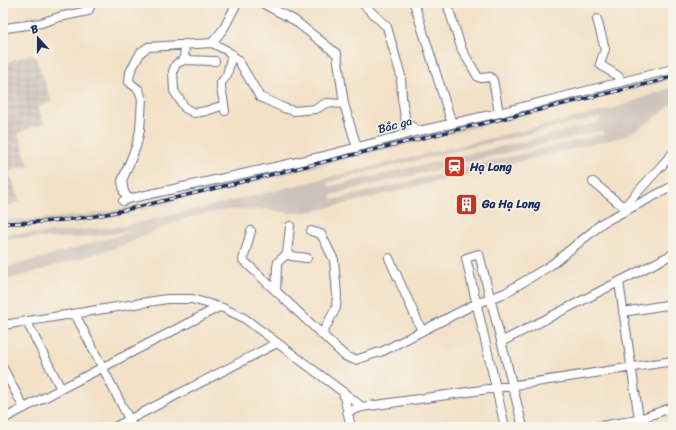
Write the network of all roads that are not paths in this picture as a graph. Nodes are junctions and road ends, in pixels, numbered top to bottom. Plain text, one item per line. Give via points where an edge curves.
1 (92, 3) edge
2 (237, 3) edge
3 (262, 3) edge
4 (362, 3) edge
5 (414, 3) edge
6 (448, 3) edge
7 (597, 19) dead end
8 (3, 25) edge
9 (212, 43) junction
10 (185, 44) junction
11 (232, 54) junction
12 (184, 60) junction
13 (215, 61) dead end
14 (673, 69) edge
15 (622, 82) junction
16 (344, 104) junction
17 (499, 113) junction
18 (452, 124) junction
19 (419, 132) junction
20 (357, 148) junction
21 (673, 153) edge
22 (593, 182) dead end
23 (673, 186) edge
24 (626, 208) junction
25 (290, 226) dead end
26 (250, 231) dead end
27 (311, 232) dead end
28 (287, 254) junction
29 (673, 254) edge
30 (307, 258) dead end
31 (389, 258) dead end
32 (619, 282) junction
33 (276, 291) junction
34 (490, 299) junction
35 (477, 304) junction
36 (673, 304) edge
37 (219, 307) junction
38 (624, 312) junction
39 (75, 314) junction
40 (27, 322) junction
41 (3, 325) edge
42 (422, 331) junction
43 (322, 334) junction
44 (501, 342) junction
45 (277, 343) junction
46 (673, 361) edge
47 (632, 367) junction
48 (102, 368) junction
49 (3, 369) edge
50 (512, 386) junction
51 (496, 388) junction
52 (61, 389) junction
53 (343, 392) junction
54 (362, 407) junction
55 (673, 407) edge
56 (24, 408) junction
57 (347, 412) junction
58 (3, 419) edge
59 (639, 419) junction
60 (131, 423) edge
61 (115, 427) edge
62 (351, 427) edge
63 (505, 427) edge
64 (523, 427) edge
65 (595, 427) edge

1 - 8 street via 88,11 42,23 6,28
2 - 9 street via 224,28
3 - 16 street via 294,20 337,54
4 - 19 street via 387,27 401,76 406,123
5 - 18 street
6 - 17 street via 462,50 478,76 490,77 493,80
7 - 15 street via 605,49 600,64 618,76
9 - 10 street
9 - 11 street
10 - 12 street
10 - 20 street, Bắc ga via 148,47 141,52 130,72 129,82 139,90 142,99 136,147 122,180 125,200
11 - 12 street via 227,75 221,83 225,108 194,113 185,108 174,91 173,71 176,64
11 - 16 street via 260,97 294,111 316,109 326,103
12 - 13 street
14 - 15 street, Bắc ga
15 - 17 street, Bắc ga
16 - 20 street
17 - 18 street, Bắc ga
18 - 19 street, Bắc ga
19 - 20 street, Bắc ga
21 - 24 street
22 - 24 street
23 - 24 street
24 - 34 street via 602,223 551,265 505,293
25 - 28 street
26 - 33 street via 243,260
27 - 43 street via 321,234 334,260 336,308
28 - 30 street
28 - 33 street via 278,262
29 - 32 street
31 - 42 street
32 - 38 street
32 - 44 street
33 - 43 street
34 - 35 street
34 - 35 street via 478,254 466,258
34 - 44 street
35 - 42 street
35 - 51 street
36 - 38 street
37 - 39 street via 192,299 168,298
37 - 45 street via 244,318
37 - 48 street
38 - 47 street
39 - 40 street
39 - 48 street
40 - 41 street
40 - 52 street
42 - 43 street via 383,351 354,360 345,356
44 - 50 street
45 - 53 street
45 - 60 street
46 - 47 street
47 - 50 street
47 - 59 street
48 - 52 street
48 - 60 street
49 - 56 street
50 - 51 street
50 - 64 street
51 - 54 street
51 - 63 street
52 - 56 street
53 - 54 street
53 - 57 street
54 - 57 street
55 - 59 street
56 - 58 street
57 - 62 street
59 - 65 street
60 - 61 street

